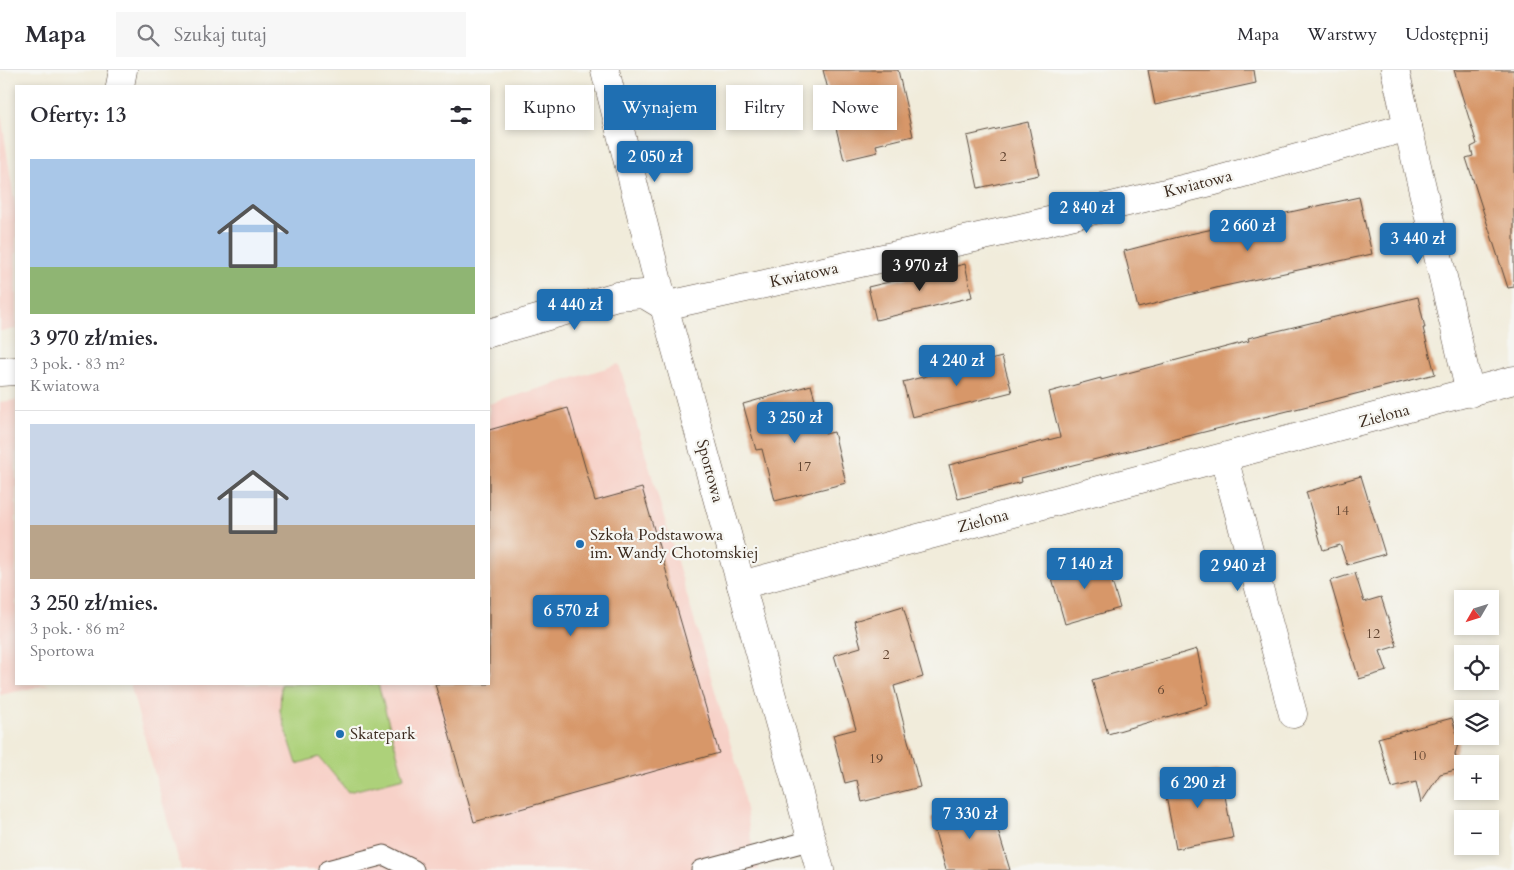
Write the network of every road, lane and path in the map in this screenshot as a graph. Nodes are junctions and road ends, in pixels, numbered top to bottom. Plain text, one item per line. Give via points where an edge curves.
1 (123, 70) edge
2 (605, 70) edge
3 (1395, 70) edge
4 (120, 85) edge
5 (1408, 127) junction
6 (664, 306) junction
7 (490, 333) edge
8 (15, 371) edge
9 (0, 372) edge
10 (1514, 380) edge
11 (1470, 393) junction
12 (1224, 458) junction
13 (741, 585) junction
14 (1293, 714) dead end
15 (812, 840) junction
16 (328, 870) edge
17 (414, 870) edge
18 (701, 870) edge
19 (820, 870) edge

1 - 4 street
2 - 6 street, Sportowa
3 - 5 street
5 - 6 street, Kwiatowa via 1211,182 1020,228
5 - 11 street
6 - 7 street via 644,294 617,296
6 - 13 street, Sportowa
8 - 9 street
10 - 11 street, Zielona
11 - 12 street, Zielona
12 - 13 street, Zielona
12 - 14 street
13 - 15 street, Sportowa
15 - 18 lane
15 - 19 street, Sportowa
16 - 17 lane via 384,855

